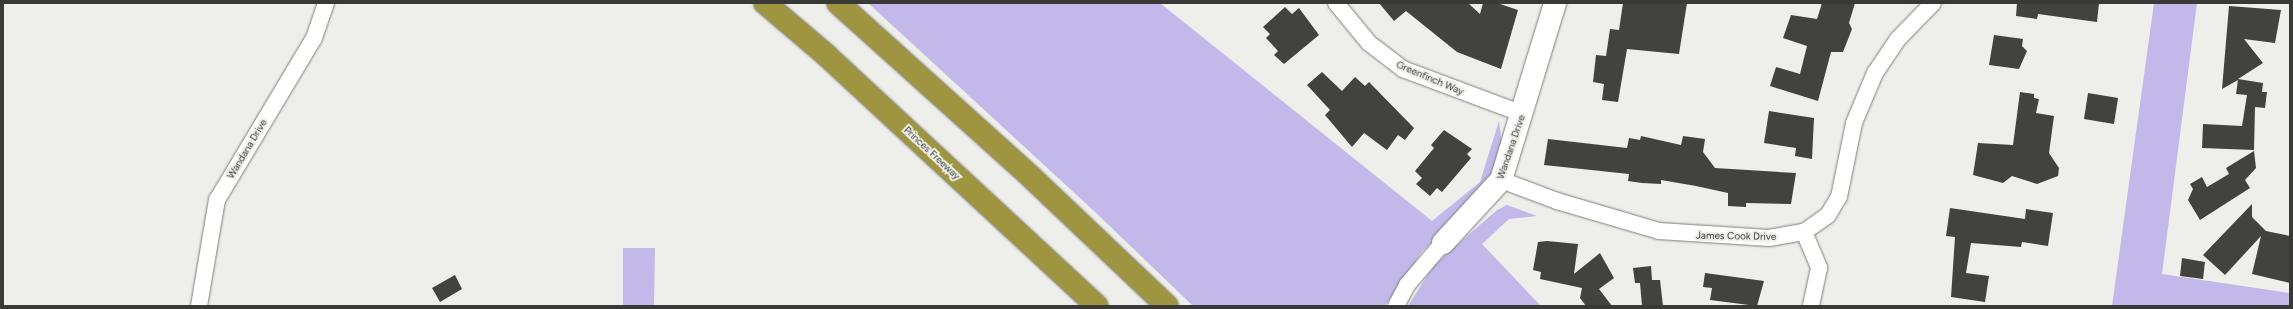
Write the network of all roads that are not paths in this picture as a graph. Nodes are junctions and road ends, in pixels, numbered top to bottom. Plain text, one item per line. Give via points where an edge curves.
1 (326, 3) edge
2 (765, 3) edge
3 (838, 3) edge
4 (1336, 3) edge
5 (1555, 3) edge
6 (1932, 3) edge
7 (1523, 114) junction
8 (1501, 180) junction
9 (1804, 232) junction
10 (1443, 243) joint
11 (199, 306) edge
12 (1097, 306) edge
13 (1167, 306) edge
14 (1396, 306) edge
15 (1811, 306) edge

1 - 11 street, Wandana Drive via 314,38 217,200
2 - 12 highway, Princes Freeway via 826,55
3 - 13 highway via 1030,176
4 - 7 street, Greenfinch Way via 1369,43 1403,69
5 - 7 street, Wandana Drive
6 - 9 street, James Cook Drive via 1898,39 1875,73 1854,123 1839,198 1828,215
7 - 8 street, Wandana Drive
8 - 9 street, James Cook Drive via 1557,201 1659,232 1769,238
8 - 10 street, Wandana Drive
9 - 15 street via 1819,268
10 - 14 street, Wandana Drive via 1407,285

